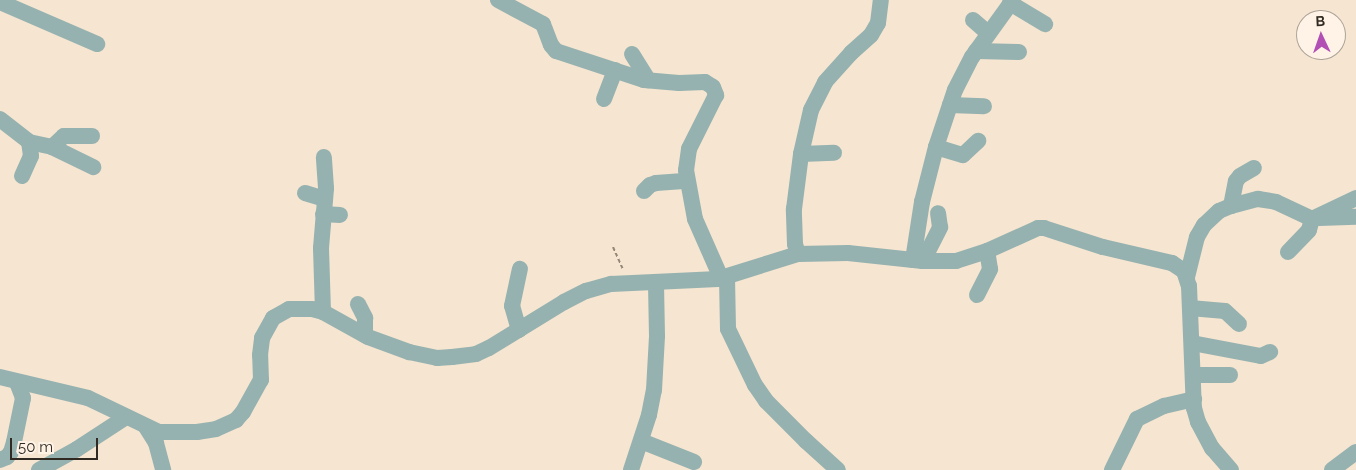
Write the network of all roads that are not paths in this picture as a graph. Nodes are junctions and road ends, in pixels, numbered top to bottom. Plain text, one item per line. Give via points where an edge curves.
1 (498, 0) edge
2 (880, 0) edge
3 (0, 2) edge
4 (1011, 2) edge
5 (972, 20) dead end
6 (1045, 24) dead end
7 (988, 32) junction
8 (97, 44) dead end
9 (976, 51) junction
10 (1019, 52) dead end
11 (632, 54) dead end
12 (615, 70) junction
13 (648, 80) junction
14 (604, 99) dead end
15 (950, 105) junction
16 (984, 106) dead end
17 (0, 119) edge
18 (92, 136) dead end
19 (978, 141) dead end
20 (29, 142) junction
21 (52, 147) junction
22 (936, 147) junction
23 (834, 153) dead end
24 (801, 154) junction
25 (324, 158) dead end
26 (93, 167) dead end
27 (1254, 168) dead end
28 (22, 176) dead end
29 (686, 181) junction
30 (644, 191) dead end
31 (305, 193) dead end
32 (1356, 198) edge
33 (324, 206) junction
34 (1231, 206) junction
35 (938, 213) dead end
36 (340, 215) dead end
37 (1356, 217) edge
38 (1314, 218) junction
39 (987, 251) junction
40 (1288, 252) dead end
41 (798, 254) junction
42 (918, 261) junction
43 (520, 270) dead end
44 (1188, 277) junction
45 (724, 278) junction
46 (656, 282) junction
47 (977, 295) dead end
48 (358, 304) dead end
49 (1190, 308) junction
50 (323, 312) junction
51 (1239, 324) dead end
52 (519, 330) junction
53 (365, 335) junction
54 (1192, 343) junction
55 (1270, 352) dead end
56 (1193, 375) junction
57 (1230, 375) dead end
58 (0, 377) edge
59 (16, 382) junction
60 (1194, 399) junction
61 (126, 417) junction
62 (146, 427) junction
63 (641, 441) junction
64 (1356, 452) edge
65 (0, 460) edge
66 (694, 462) dead end
67 (38, 470) edge
68 (163, 470) edge
69 (631, 470) edge
70 (838, 470) edge
71 (1112, 470) edge
72 (1231, 470) edge
73 (1332, 470) edge

1 - 12 street via 543,24 556,51
2 - 24 street via 878,23 871,35 825,82 811,110
3 - 8 street
4 - 6 street
4 - 7 street
5 - 7 street
7 - 9 street
9 - 10 street
9 - 15 street via 958,67
11 - 13 street
12 - 13 street
12 - 14 street
13 - 29 street via 679,84 705,82 716,90 687,158
15 - 16 street
15 - 22 street
17 - 20 street
18 - 21 street via 64,136
19 - 22 street via 963,155
20 - 21 street
20 - 28 street via 30,156
21 - 26 street
22 - 42 street via 922,202
23 - 24 street
24 - 41 street via 794,225
25 - 33 street
27 - 34 street via 1236,181
29 - 30 street via 650,184
29 - 45 street via 695,219
31 - 33 street
32 - 38 street
33 - 36 street
33 - 50 street
34 - 38 street via 1258,199 1276,202
34 - 44 street via 1219,211 1197,237
35 - 42 street via 940,227
37 - 38 street
38 - 40 street via 1309,230
39 - 42 street via 956,261
39 - 44 street via 1032,230 1044,228 1172,263
39 - 47 street via 990,269
41 - 42 street via 848,253
41 - 45 street
43 - 52 street via 512,306
44 - 49 street
45 - 46 street
45 - 70 street via 728,329 755,385 806,441
46 - 52 street via 611,284 586,292
46 - 63 street via 654,390
48 - 53 street via 365,318
49 - 51 street via 1226,311
49 - 54 street
50 - 53 street
50 - 62 street via 312,308 289,309 270,323 260,347 261,380 244,412 236,420 216,429 197,432 168,433
52 - 53 street via 476,354 437,358 409,352
54 - 55 street via 1261,356
54 - 56 street
56 - 57 street
56 - 60 street
58 - 59 street
59 - 61 street via 88,398
59 - 65 street via 23,398 12,452
60 - 71 street via 1164,406 1137,419
60 - 72 street via 1198,422 1212,448
61 - 62 street
61 - 67 street
62 - 68 street via 156,443
63 - 66 street
63 - 69 street
64 - 73 street

